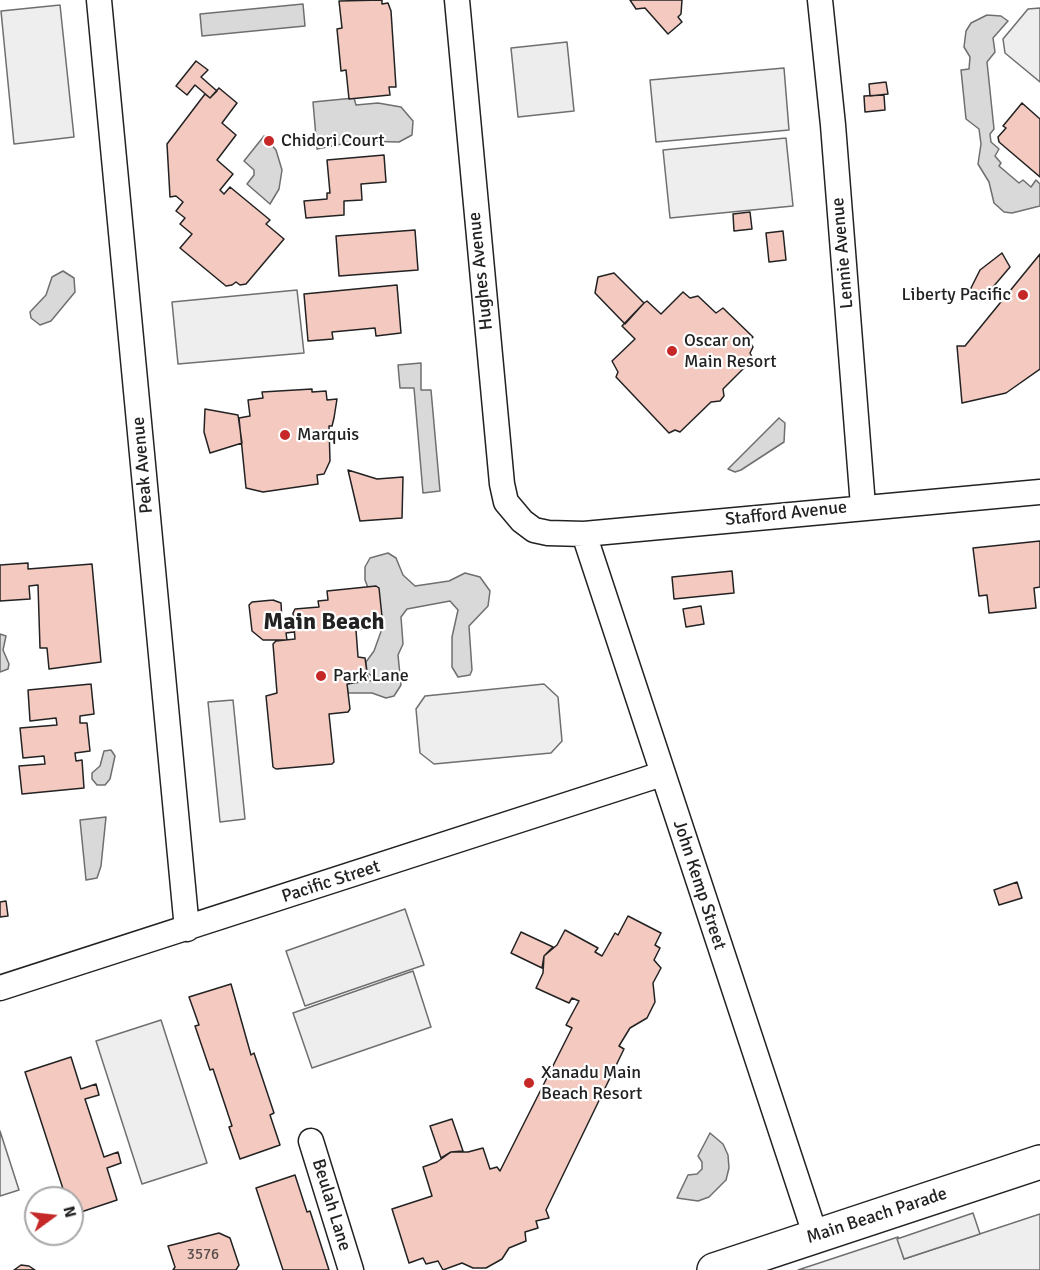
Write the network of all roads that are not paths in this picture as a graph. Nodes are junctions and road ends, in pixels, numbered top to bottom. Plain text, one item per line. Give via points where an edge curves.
1 (99, 0) edge
2 (456, 0) edge
3 (820, 0) edge
4 (1040, 492) edge
5 (863, 506) junction
6 (534, 530) joint
7 (584, 534) junction
8 (662, 774) junction
9 (187, 929) junction
10 (0, 988) edge
11 (311, 1140) dead end
12 (1040, 1162) edge
13 (816, 1237) junction
14 (351, 1270) edge
15 (714, 1270) edge

1 - 9 street, Peak Avenue
2 - 6 street, Hughes Avenue via 502,484 506,502
3 - 5 street, Lennie Avenue
4 - 5 street, Stafford Avenue
5 - 7 street, Stafford Avenue
6 - 7 street, Stafford Avenue
7 - 8 street, John Kemp Street
8 - 9 street, Pacific Street
8 - 13 street, John Kemp Street
9 - 10 street, Pacific Street
11 - 14 street, Beulah Lane
12 - 13 street, Main Beach Parade
13 - 15 street, Main Beach Parade

